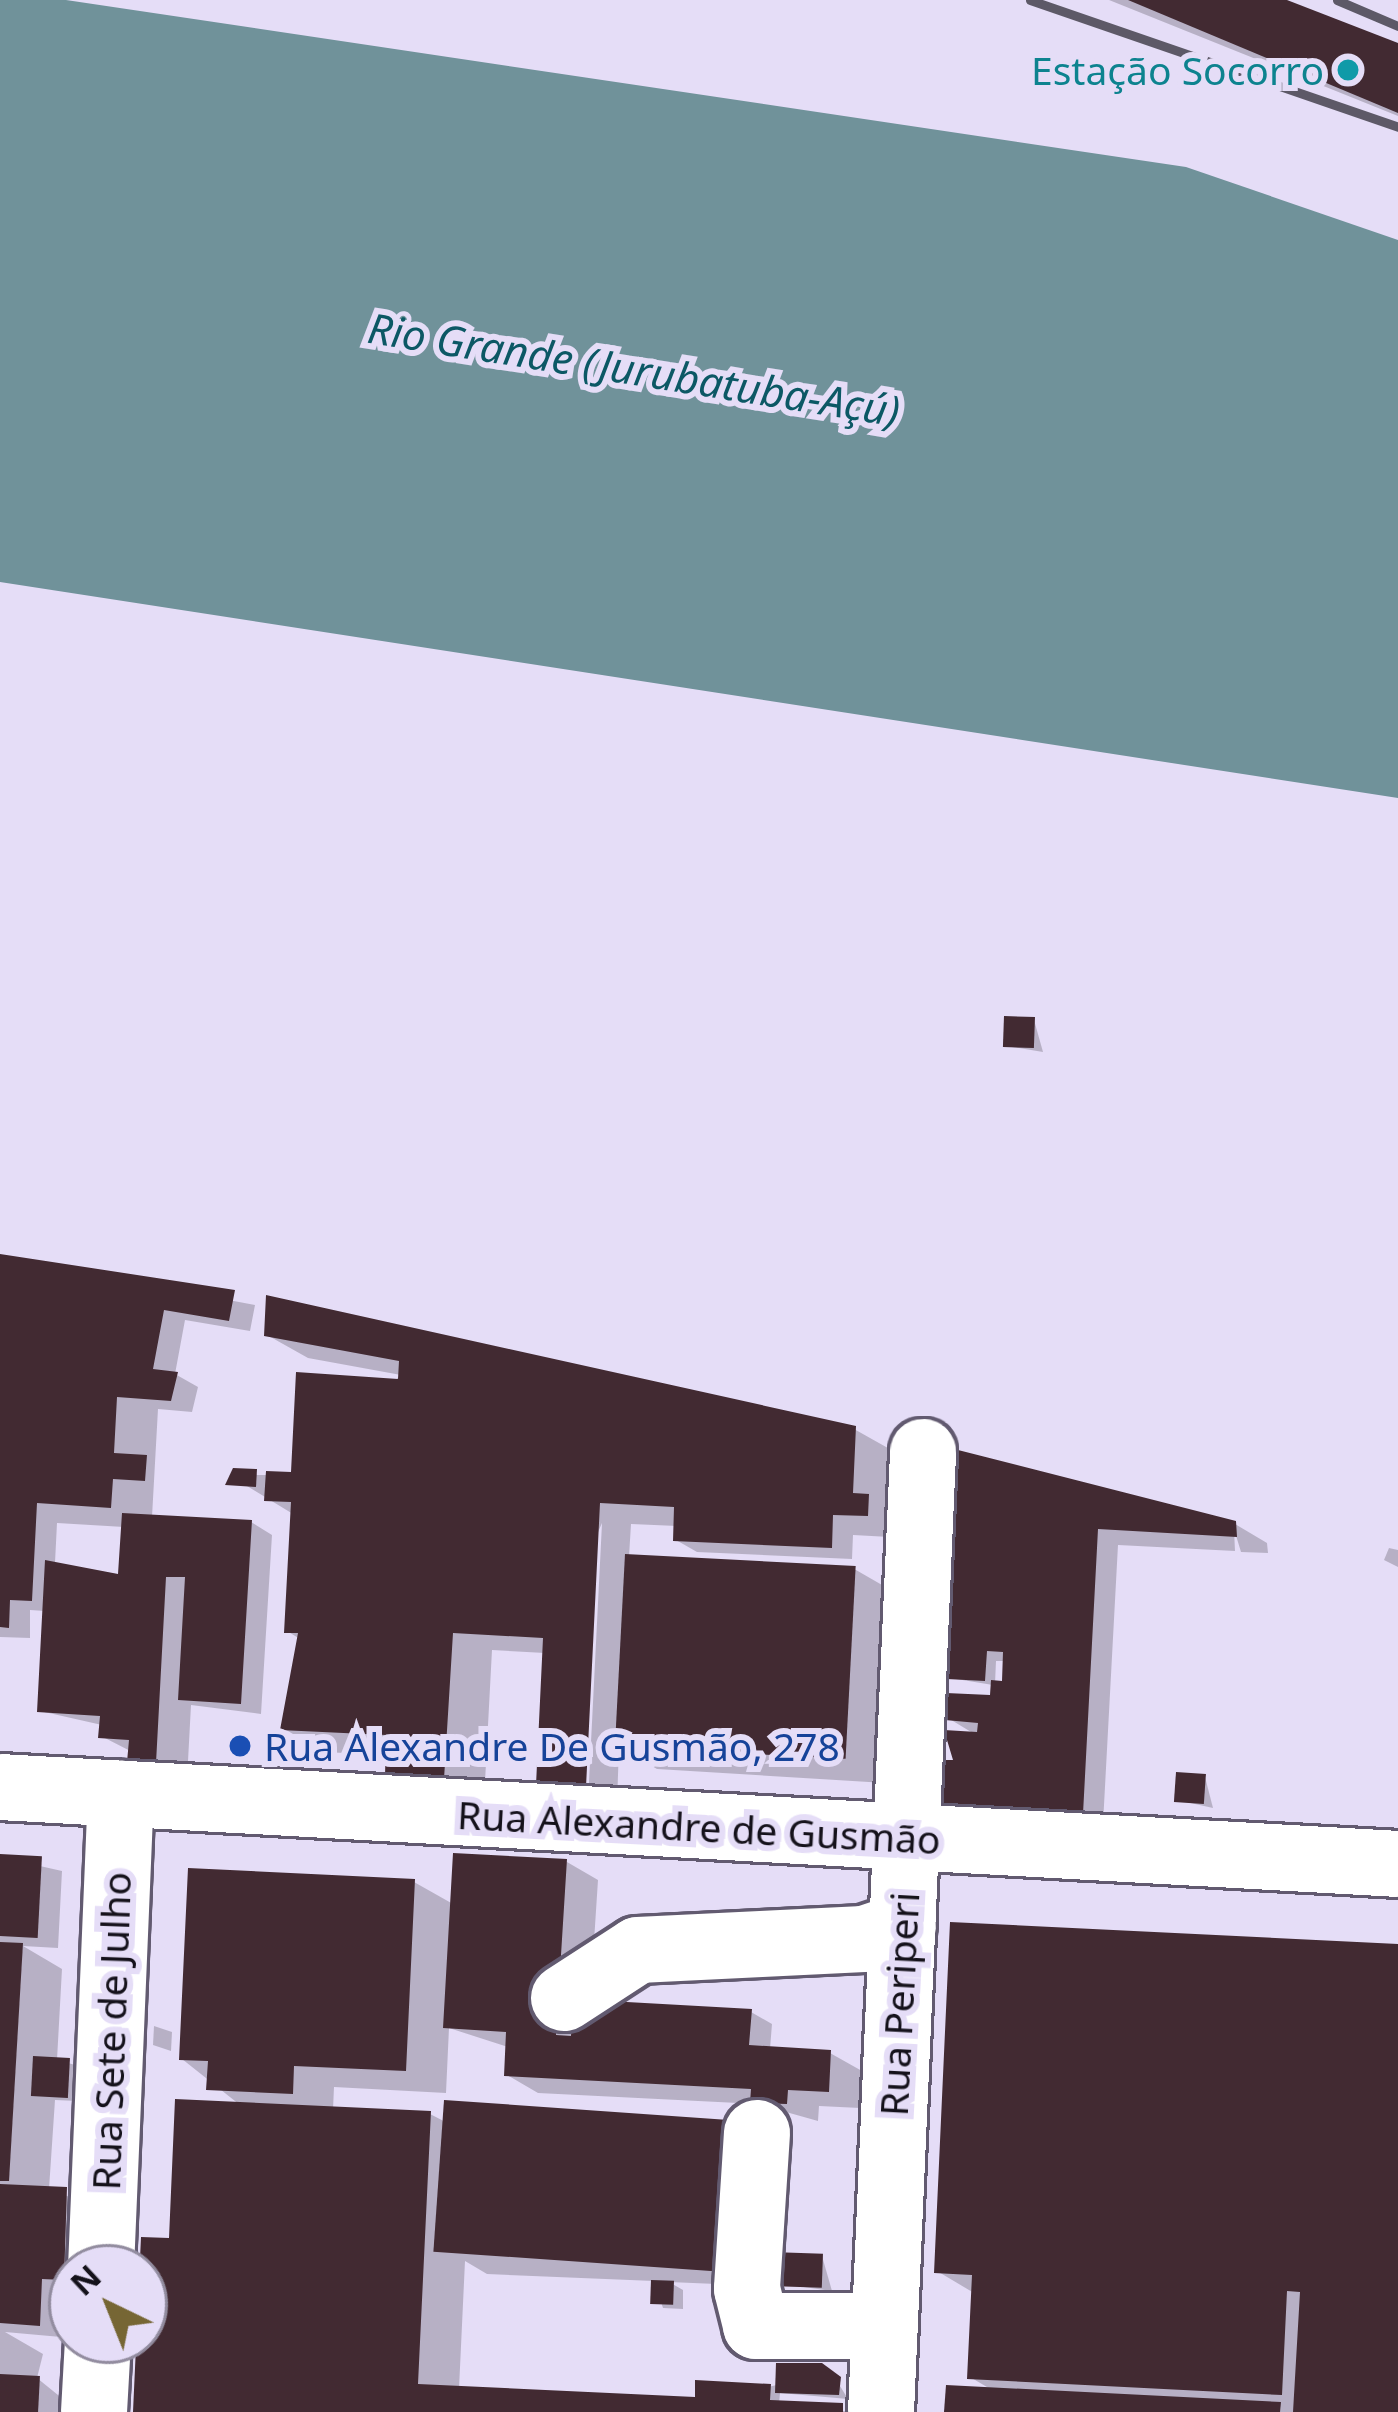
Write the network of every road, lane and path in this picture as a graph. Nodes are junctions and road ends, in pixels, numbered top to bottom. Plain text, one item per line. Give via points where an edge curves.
1 (923, 1452) dead end
2 (0, 1787) edge
3 (121, 1793) junction
4 (907, 1838) junction
5 (1398, 1864) edge
6 (903, 1926) junction
7 (564, 1998) dead end
8 (757, 2133) dead end
9 (102, 2244) edge
10 (885, 2326) junction
11 (97, 2364) edge
12 (94, 2412) edge
13 (881, 2412) edge

1 - 4 street, Rua Periperi
2 - 3 street, Rua Alexandre de Gusmão
3 - 4 street, Rua Alexandre de Gusmão
3 - 9 street, Rua Sete de Julho
4 - 5 street, Rua Alexandre de Gusmão
4 - 6 street, Rua Periperi
6 - 7 street via 864,1940 638,1950
6 - 10 street, Rua Periperi
8 - 10 street via 747,2289 756,2326
10 - 13 street, Rua Periperi
11 - 12 street

